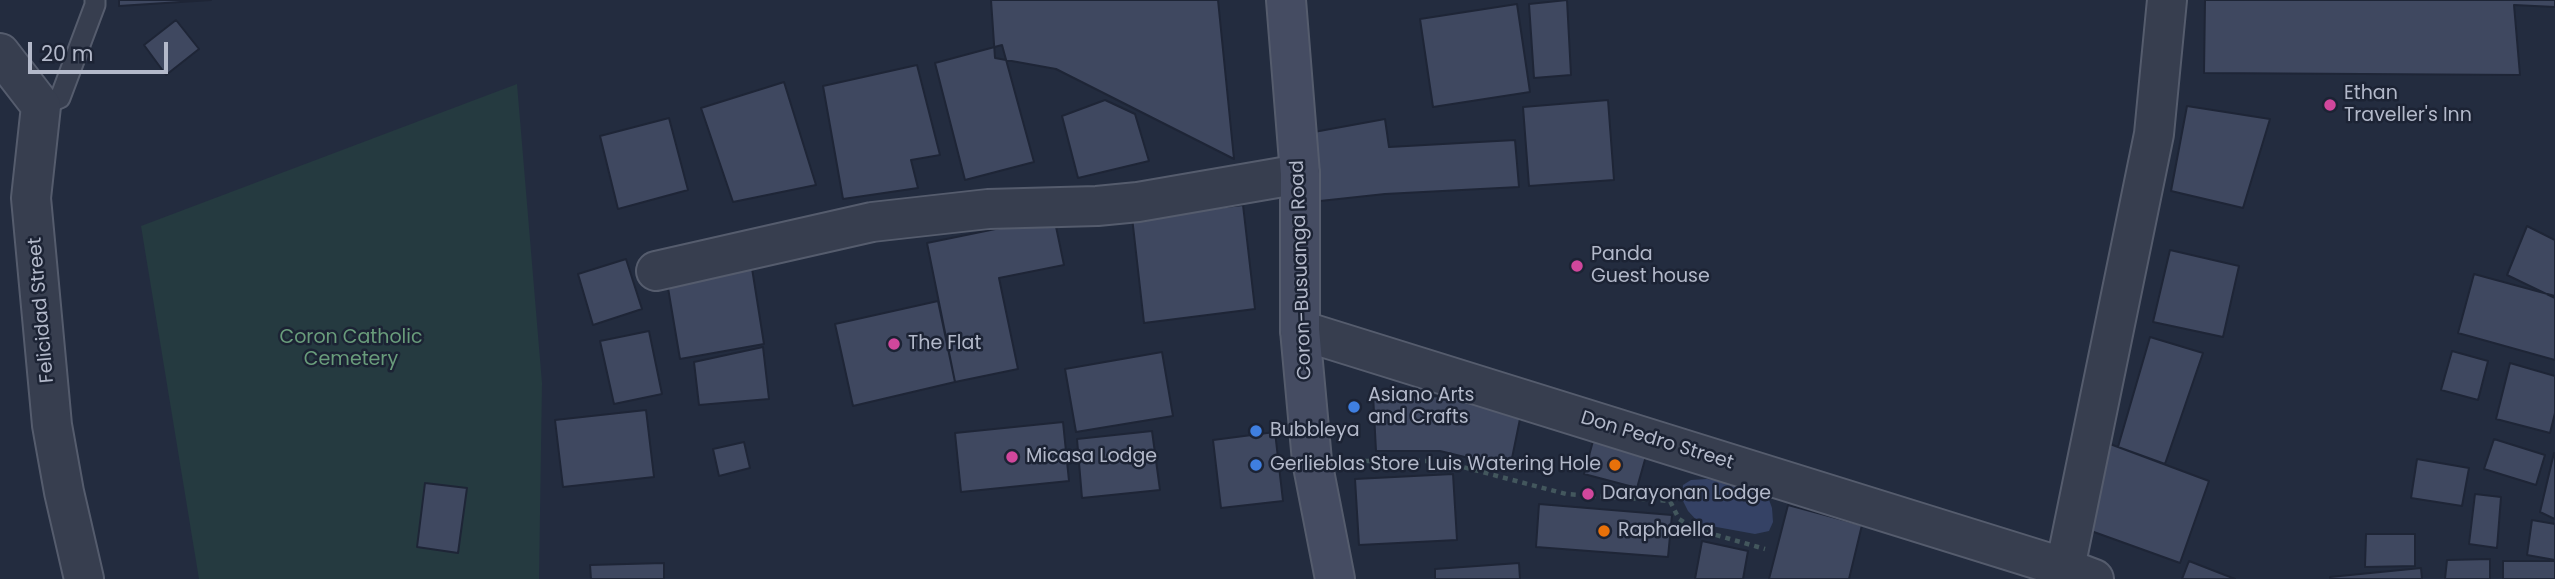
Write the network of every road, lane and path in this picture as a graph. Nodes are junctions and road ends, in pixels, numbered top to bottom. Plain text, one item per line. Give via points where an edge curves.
1 (95, 0) edge
2 (1286, 0) edge
3 (2167, 0) edge
4 (0, 53) edge
5 (41, 106) junction
6 (1300, 174) junction
7 (656, 271) dead end
8 (1300, 330) junction
9 (1312, 461) junction
10 (1765, 549) dead end
11 (2079, 573) edge
12 (84, 579) edge
13 (1335, 579) edge

1 - 5 lane via 60,98
2 - 6 main road, Coron-Busuanga Road
3 - 11 street via 2154,134
4 - 5 street
5 - 12 street, Felicidad Street via 32,212 52,425
6 - 7 street via 1138,202 988,209 872,222
6 - 8 main road, Coron-Busuanga Road
8 - 9 main road, Coron-Busuanga Road
8 - 11 street, Don Pedro Street
9 - 10 path via 1440,461 1566,494 1670,501 1679,519 1695,529
9 - 13 main road, Coron-Busuanga Road

